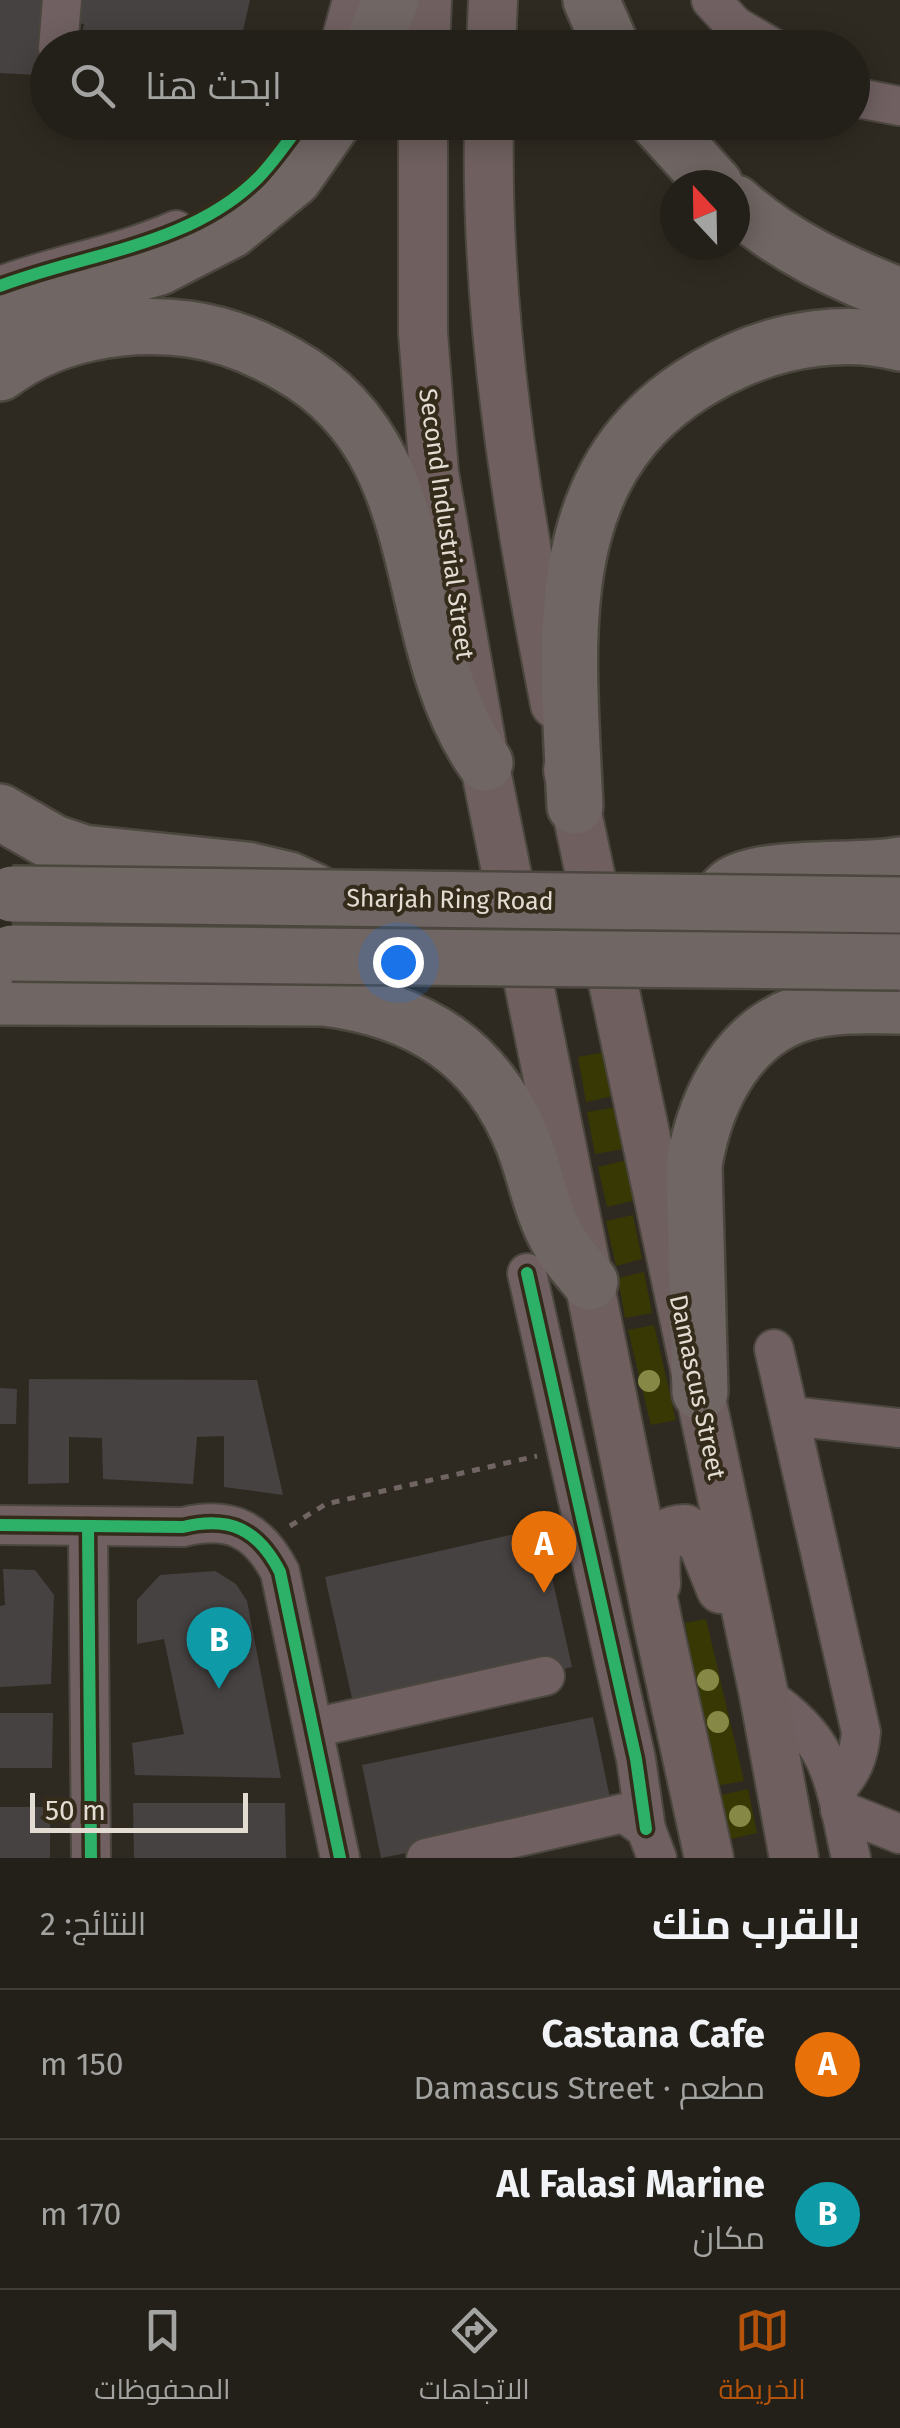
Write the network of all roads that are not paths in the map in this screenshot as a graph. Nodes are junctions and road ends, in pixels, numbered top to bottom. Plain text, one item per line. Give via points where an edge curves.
1 (62, 0) edge
2 (352, 0) edge
3 (391, 0) edge
4 (427, 0) edge
5 (493, 0) edge
6 (591, 0) edge
7 (712, 0) edge
8 (60, 30) edge
9 (344, 30) edge
10 (378, 30) edge
11 (426, 30) edge
12 (492, 30) edge
13 (604, 30) edge
14 (742, 30) edge
15 (870, 100) edge
16 (900, 106) edge
17 (287, 140) edge
18 (320, 140) edge
19 (423, 140) edge
20 (489, 140) edge
21 (674, 140) edge
22 (701, 170) edge
23 (750, 214) edge
24 (0, 286) edge
25 (900, 296) edge
26 (0, 320) edge
27 (900, 343) edge
28 (0, 373) edge
29 (485, 764) junction
30 (575, 806) junction
31 (13, 820) edge
32 (900, 865) edge
33 (6, 894) edge
34 (330, 898) junction
35 (715, 903) junction
36 (900, 905) edge
37 (900, 962) edge
38 (4, 967) edge
39 (900, 1006) edge
40 (527, 1272) dead end
41 (595, 1308) junction
42 (774, 1348) dead end
43 (703, 1411) junction
44 (790, 1416) junction
45 (900, 1428) edge
46 (0, 1524) edge
47 (88, 1526) junction
48 (183, 1527) junction
49 (283, 1596) junction
50 (658, 1624) junction
51 (545, 1676) dead end
52 (764, 1695) junction
53 (857, 1711) junction
54 (802, 1723) junction
55 (313, 1728) junction
56 (838, 1800) junction
57 (900, 1834) edge
58 (652, 1844) edge
59 (90, 1858) edge
60 (340, 1858) edge
61 (426, 1858) edge
62 (709, 1858) edge
63 (794, 1858) edge
64 (851, 1858) edge

1 - 8 street
2 - 9 street
3 - 10 highway
4 - 11 main road
5 - 12 main road
6 - 13 highway
7 - 14 street
15 - 16 street
17 - 24 street via 256,179 196,220 152,241
18 - 26 highway via 294,178 231,230 159,267
19 - 29 main road, Second Industrial Street via 420,262 431,440
20 - 30 main road via 502,396
21 - 22 highway
23 - 25 highway via 797,248
27 - 30 highway via 845,337 753,353 671,399 610,470 589,512 571,604
28 - 29 highway via 58,342 158,326 210,332 258,348 317,384 355,420 391,481 445,688
29 - 41 main road, Second Industrial Street
30 - 43 main road, Damascus Street
31 - 34 highway via 84,853 248,870
32 - 35 highway via 750,879 732,885
33 - 34 highway, Sharjah Ring Road, bridge
34 - 35 highway, Sharjah Ring Road, bridge
35 - 36 highway, Sharjah Ring Road, bridge
37 - 38 highway, bridge
38 - 41 highway via 324,998 410,1018 448,1042 505,1106 555,1234
39 - 43 highway via 812,1010 785,1020 751,1045 720,1082 694,1164
40 - 58 street
41 - 43 main road via 654,1486 666,1499 692,1492
41 - 50 main road
42 - 44 street
43 - 52 main road, Damascus Street
44 - 45 street
44 - 53 street
46 - 47 street
47 - 48 street
47 - 59 street
48 - 49 street via 227,1548
48 - 49 street via 230,1524 252,1534 280,1572
49 - 55 street
50 - 52 main road via 658,1543 664,1534 685,1529 702,1542
50 - 62 main road
51 - 55 street
52 - 54 street
52 - 63 main road, Damascus Street
53 - 54 street via 831,1725
53 - 56 street via 859,1754
54 - 56 street via 825,1756
55 - 60 street
56 - 57 street
56 - 64 street
58 - 61 street via 624,1813

